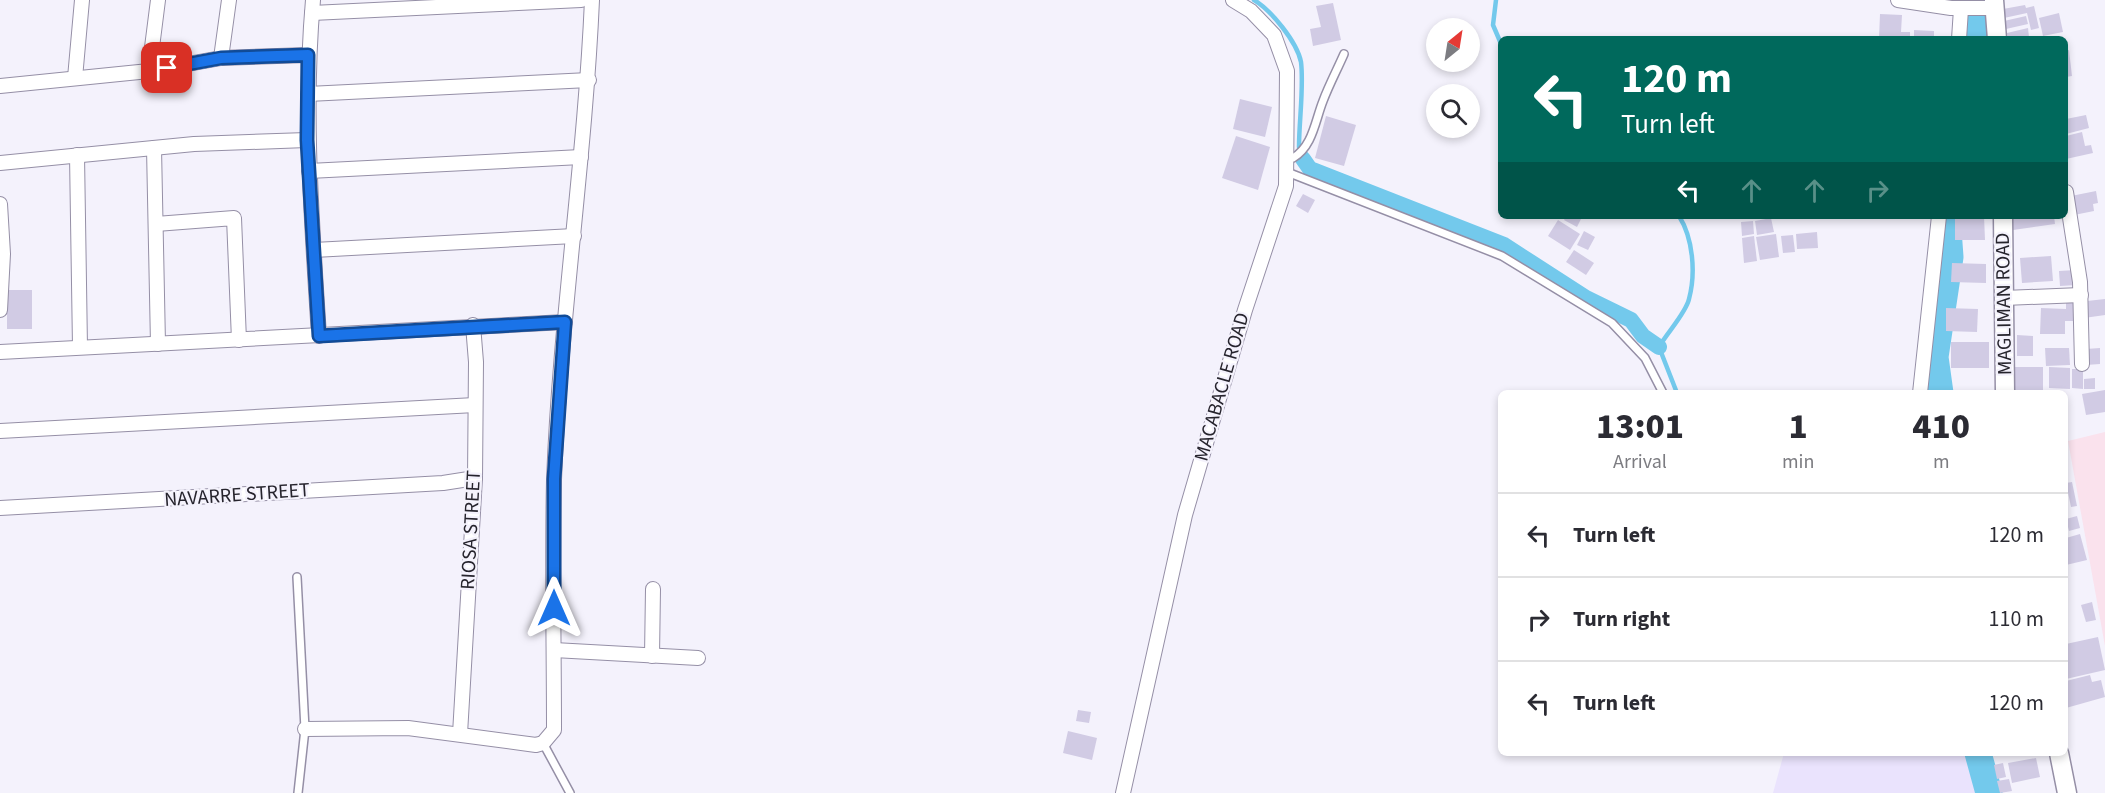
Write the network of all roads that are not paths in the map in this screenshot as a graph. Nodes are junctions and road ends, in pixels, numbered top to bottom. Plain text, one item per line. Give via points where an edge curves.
1 (82, 0) edge
2 (158, 0) edge
3 (229, 0) edge
4 (581, 0) edge
5 (592, 0) edge
6 (1233, 0) edge
7 (1898, 0) edge
8 (312, 7) edge
9 (1980, 7) edge
10 (1961, 36) edge
11 (1995, 36) edge
12 (1344, 54) dead end
13 (308, 55) junction
14 (221, 58) junction
15 (149, 71) junction
16 (75, 78) junction
17 (589, 80) junction
18 (0, 86) edge
19 (308, 94) junction
20 (307, 140) junction
21 (154, 148) junction
22 (77, 155) junction
23 (1288, 156) junction
24 (581, 157) junction
25 (0, 163) edge
26 (309, 171) junction
27 (1287, 172) junction
28 (0, 204) edge
29 (2068, 206) edge
30 (1939, 219) edge
31 (2003, 219) edge
32 (156, 224) junction
33 (574, 236) junction
34 (314, 250) junction
35 (2081, 295) junction
36 (2004, 298) junction
37 (0, 310) edge
38 (565, 322) junction
39 (473, 325) junction
40 (319, 336) junction
41 (239, 340) junction
42 (158, 344) junction
43 (80, 347) junction
44 (0, 352) edge
45 (2082, 364) dead end
46 (1661, 390) edge
47 (1920, 390) edge
48 (2005, 390) edge
49 (475, 405) junction
50 (0, 431) edge
51 (475, 478) junction
52 (0, 508) edge
53 (297, 577) dead end
54 (652, 590) dead end
55 (554, 650) junction
56 (652, 656) junction
57 (698, 658) dead end
58 (305, 729) junction
59 (460, 734) junction
60 (543, 743) junction
61 (2060, 756) edge
62 (298, 793) edge
63 (570, 793) edge
64 (1124, 793) edge
65 (2067, 793) edge

1 - 16 street
2 - 15 street
3 - 14 street
4 - 8 street
5 - 17 street
6 - 23 street, MACABACLE ROAD via 1263,22 1280,48 1287,71
7 - 9 street
8 - 13 street
9 - 10 street
9 - 11 street
12 - 23 lane via 1311,137 1300,153 1293,158
13 - 14 street
13 - 19 street
14 - 15 street
15 - 16 street
16 - 18 street
17 - 19 street
17 - 24 street
19 - 20 street
20 - 21 street
20 - 26 street
21 - 22 street
21 - 32 street
22 - 25 street
22 - 43 street
23 - 27 street, MACABACLE ROAD
24 - 26 street
24 - 33 street
26 - 34 street
27 - 46 lane via 1502,256 1612,323 1645,358
27 - 64 street, MACABACLE ROAD via 1283,198 1241,320 1185,515
28 - 37 street
29 - 35 street
30 - 47 street
31 - 36 street, MAGLIMAN ROAD
32 - 41 street via 234,218
32 - 42 street
33 - 34 street
33 - 38 street
34 - 40 street
35 - 36 street
35 - 45 street
36 - 48 street, MAGLIMAN ROAD
38 - 39 street
38 - 55 street via 554,479
39 - 40 street
39 - 49 street, RIOSA STREET
40 - 41 street
41 - 42 street
42 - 43 street
43 - 44 street
49 - 50 street
49 - 51 street, RIOSA STREET
51 - 52 street, NAVARRE STREET
51 - 59 street, RIOSA STREET
53 - 58 lane
54 - 56 street
55 - 56 street
55 - 60 street via 554,730
56 - 57 street
58 - 59 street via 408,728
58 - 62 lane
59 - 60 street
60 - 63 lane
61 - 65 street

